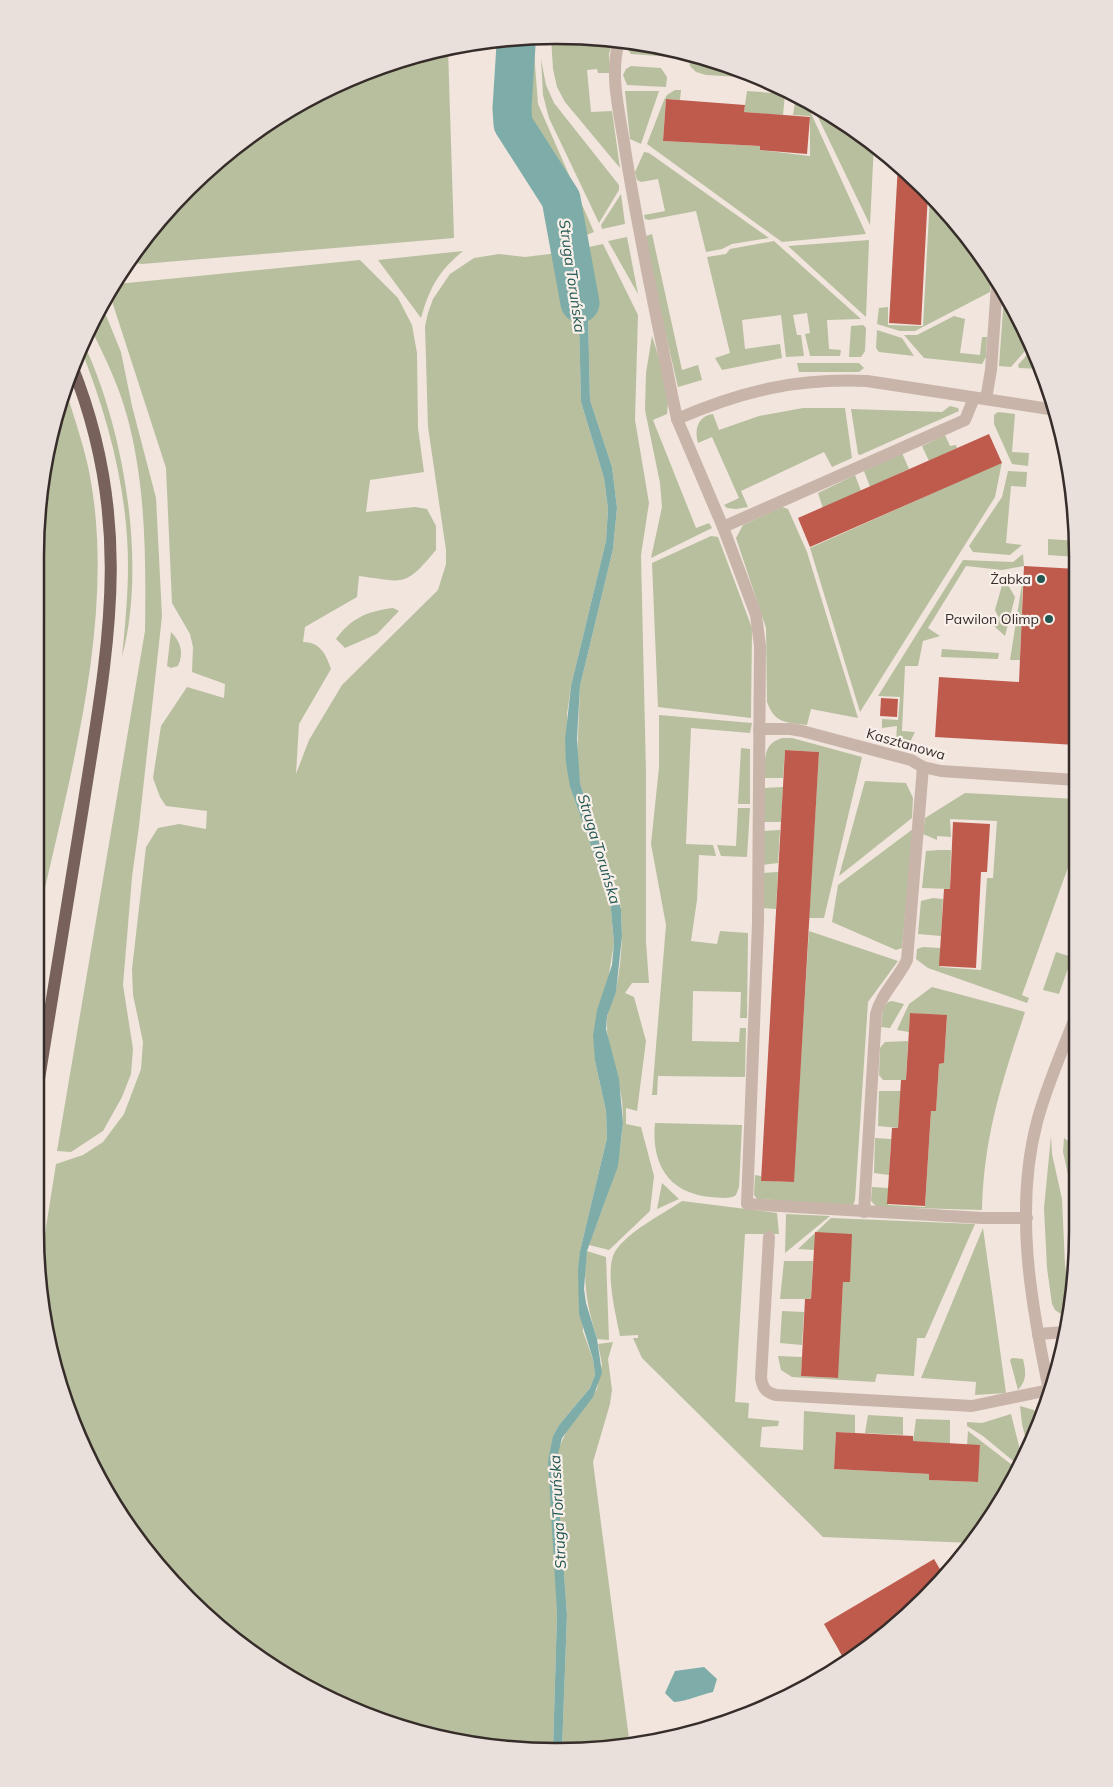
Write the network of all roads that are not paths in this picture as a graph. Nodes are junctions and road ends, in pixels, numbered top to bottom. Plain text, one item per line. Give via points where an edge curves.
1 (617, 47) edge
2 (996, 293) edge
3 (76, 378) edge
4 (980, 398) junction
5 (1047, 409) edge
6 (677, 419) junction
7 (723, 527) junction
8 (759, 729) junction
9 (923, 767) junction
10 (1069, 780) edge
11 (1069, 1034) edge
12 (44, 1054) edge
13 (864, 1212) junction
14 (1027, 1218) junction
15 (769, 1237) dead end
16 (1059, 1332) edge
17 (1038, 1334) junction
18 (1047, 1379) edge
19 (1043, 1391) edge

1 - 6 street via 616,88 638,230
2 - 4 street via 991,370
3 - 12 main road via 102,459 108,498 112,580 100,698
4 - 5 street
4 - 6 street via 867,381 782,384 718,401
4 - 7 street via 965,420
6 - 7 street
7 - 8 street via 756,615 760,646
8 - 9 street, Kasztanowa via 802,731 912,760
8 - 13 street via 758,923 747,1204
9 - 10 street, Kasztanowa
9 - 13 street via 907,960 899,977 880,1000 876,1014
11 - 14 street via 1037,1121
13 - 14 street
14 - 17 street via 1032,1300
15 - 19 street via 761,1378 767,1393 972,1406
16 - 17 street
17 - 18 street

